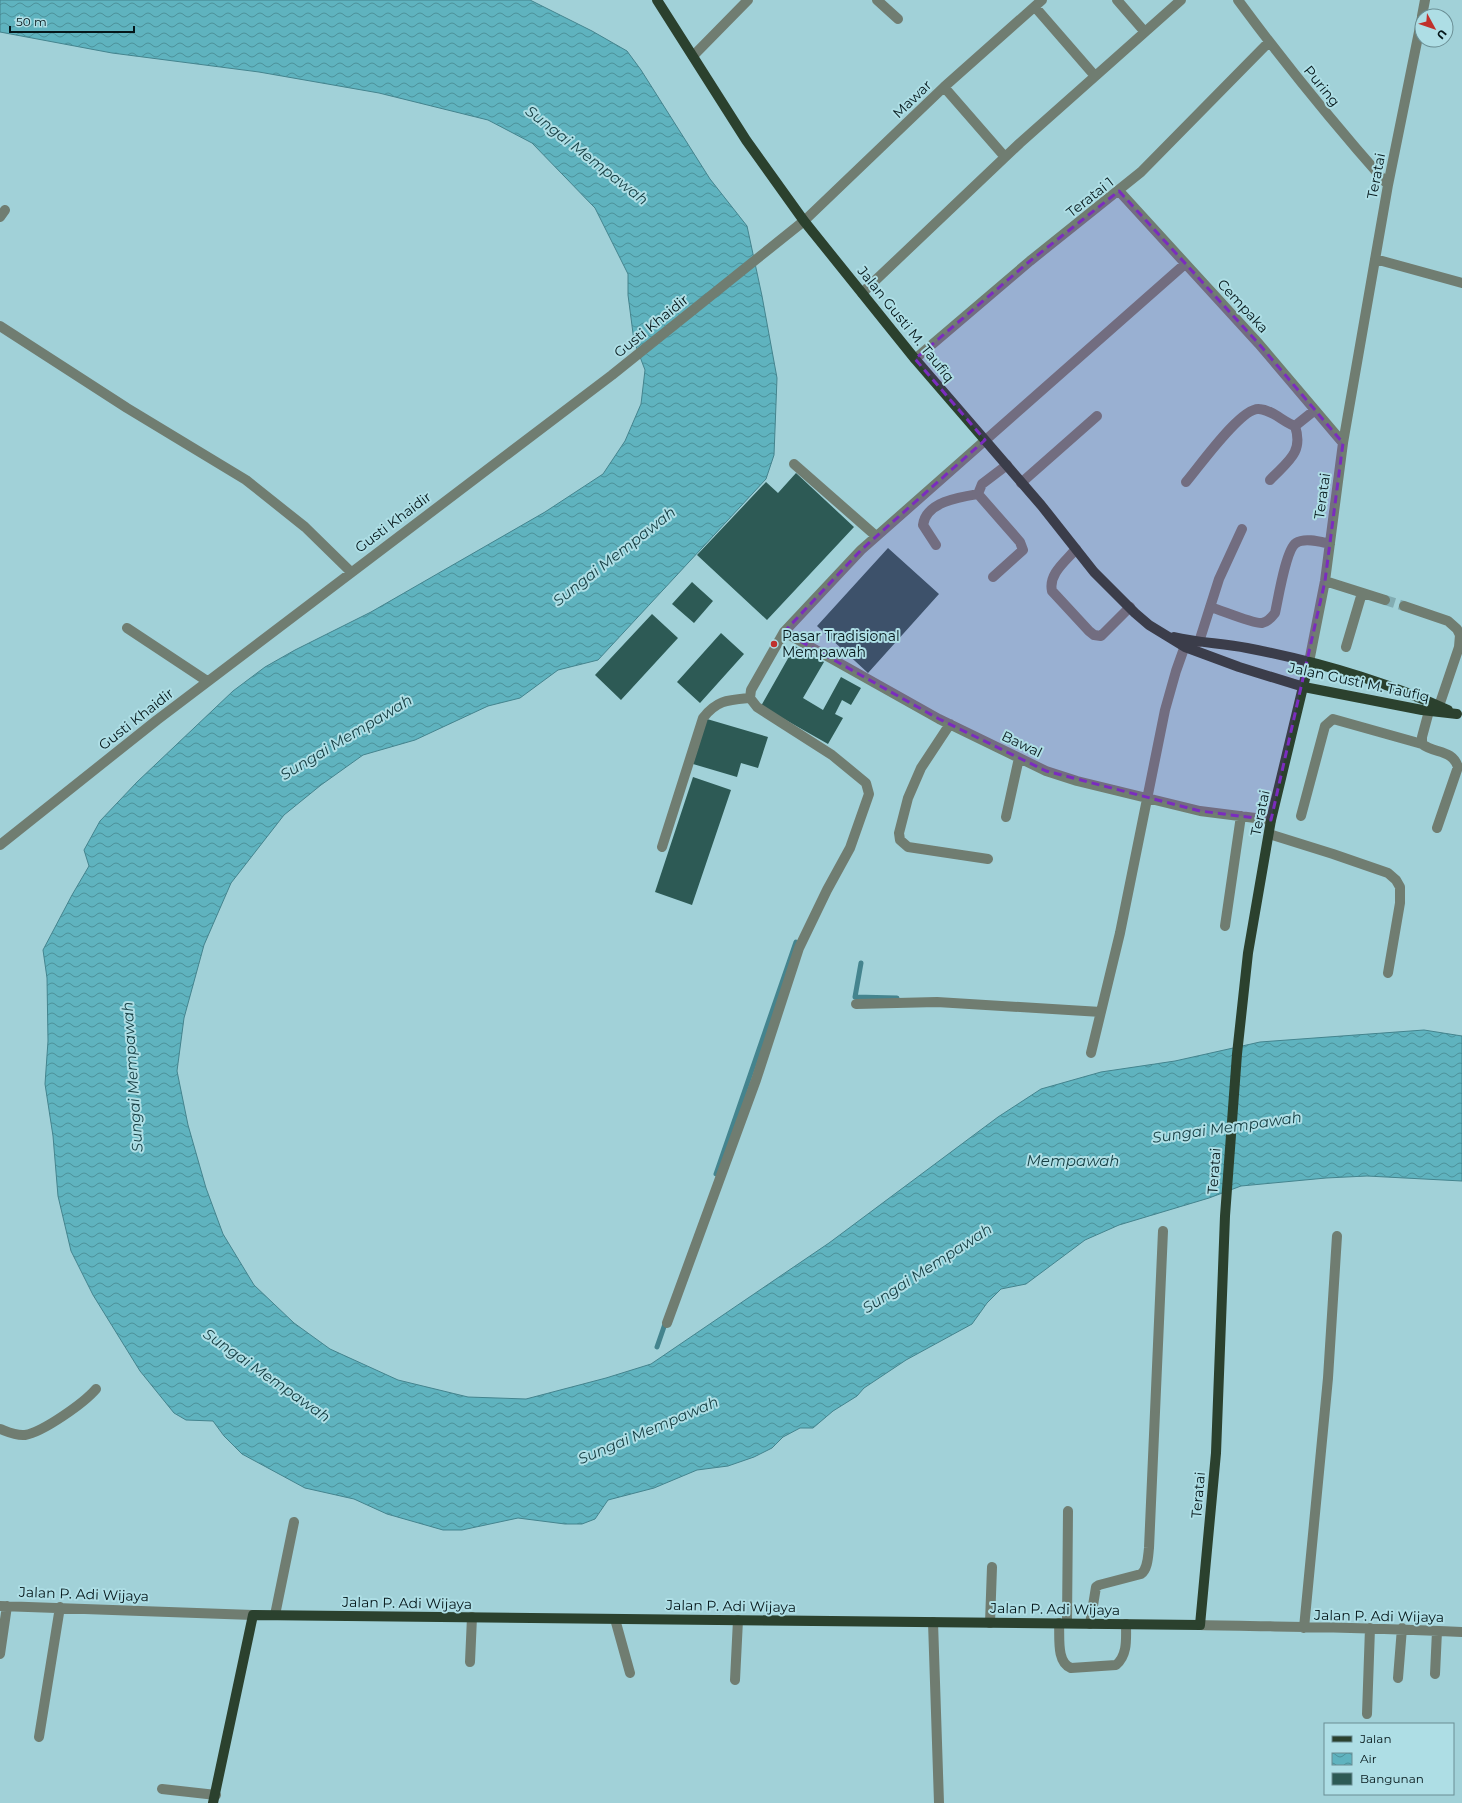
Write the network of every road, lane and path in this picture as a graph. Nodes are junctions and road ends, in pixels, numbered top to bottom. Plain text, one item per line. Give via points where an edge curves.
1 (657, 0) edge
2 (748, 0) edge
3 (877, 0) edge
4 (1118, 0) edge
5 (1181, 0) edge
6 (1238, 0) edge
7 (1038, 3) edge
8 (898, 19) dead end
9 (1144, 31) junction
10 (1269, 42) junction
11 (1416, 48) edge
12 (693, 56) junction
13 (1095, 76) junction
14 (944, 87) junction
15 (1005, 157) junction
16 (1388, 185) junction
17 (1120, 191) junction
18 (804, 221) junction
19 (1375, 259) junction
20 (1185, 264) junction
21 (1462, 284) edge
22 (862, 293) junction
23 (0, 326) edge
24 (915, 359) junction
25 (1315, 410) junction
26 (1097, 416) dead end
27 (1295, 426) junction
28 (985, 440) junction
29 (1343, 443) junction
30 (794, 464) dead end
31 (1007, 465) junction
32 (1270, 480) dead end
33 (1021, 482) junction
34 (1186, 482) dead end
35 (978, 494) junction
36 (1242, 529) dead end
37 (876, 536) junction
38 (1330, 544) junction
39 (936, 545) dead end
40 (1076, 549) junction
41 (351, 572) junction
42 (993, 577) dead end
43 (1325, 581) junction
44 (1362, 593) junction
45 (1385, 600) tunnel mouth
46 (1404, 606) tunnel mouth
47 (1130, 607) junction
48 (1210, 607) junction
49 (127, 628) dead end
50 (784, 632) junction
51 (1199, 642) junction
52 (1186, 644) junction
53 (1346, 647) dead end
54 (1309, 662) junction
55 (207, 682) junction
56 (1304, 687) junction
57 (750, 698) junction
58 (1439, 706) junction
59 (1429, 711) junction
60 (1460, 716) edge
61 (950, 724) junction
62 (1422, 744) junction
63 (1019, 758) junction
64 (1146, 797) junction
65 (1241, 816) junction
66 (1301, 816) dead end
67 (1006, 817) dead end
68 (1272, 820) junction
69 (1436, 828) dead end
70 (1269, 834) junction
71 (0, 845) edge
72 (662, 847) dead end
73 (988, 859) dead end
74 (1225, 926) dead end
75 (1388, 973) dead end
76 (856, 1004) dead end
77 (1101, 1012) junction
78 (1091, 1053) dead end
79 (1163, 1232) dead end
80 (1337, 1236) dead end
81 (667, 1323) dead end
82 (96, 1389) dead end
83 (0, 1429) edge
84 (1068, 1511) dead end
85 (294, 1522) dead end
86 (992, 1567) dead end
87 (3, 1606) edge
88 (60, 1607) junction
89 (253, 1615) junction
90 (275, 1615) junction
91 (472, 1617) junction
92 (615, 1619) junction
93 (738, 1620) junction
94 (933, 1622) junction
95 (990, 1623) junction
96 (1063, 1623) junction
97 (1090, 1624) junction
98 (1126, 1624) junction
99 (1200, 1624) junction
100 (1304, 1628) junction
101 (1370, 1628) junction
102 (1402, 1628) junction
103 (1437, 1631) junction
104 (1462, 1632) edge
105 (0, 1654) edge
106 (470, 1662) dead end
107 (630, 1674) dead end
108 (1435, 1674) dead end
109 (1398, 1678) dead end
110 (736, 1680) dead end
111 (1367, 1714) dead end
112 (39, 1737) dead end
113 (162, 1789) dead end
114 (215, 1799) edge
115 (939, 1803) edge

1 - 12 main road, Jalan Gusti M. Taufiq
2 - 12 street
3 - 8 street
4 - 9 street
5 - 9 street
6 - 10 street, Puring
7 - 13 street
7 - 14 street, Mawar
9 - 13 street
10 - 16 street, Puring via 1339,130
10 - 17 street, Teratai 1 via 1142,172
11 - 16 street, Teratai
12 - 18 main road, Jalan Gusti M. Taufiq via 746,140
13 - 15 street
14 - 15 street
14 - 18 street, Mawar
15 - 22 street
16 - 19 street, Teratai
17 - 20 street, Cempaka
17 - 24 street, Teratai 1 via 1030,261
18 - 22 main road, Jalan Gusti M. Taufiq
18 - 41 street, Gusti Khaidir via 612,375
19 - 21 street
19 - 29 street, Teratai
20 - 25 street, Cempaka via 1259,344
20 - 28 street
22 - 24 main road, Jalan Gusti M. Taufiq
23 - 41 street via 246,480 304,527
24 - 28 main road, Jalan Gusti M. Taufiq
25 - 27 street
25 - 29 street, Cempaka
26 - 33 street
27 - 32 street via 1299,442 1296,452
27 - 34 street via 1266,410 1258,408 1249,411 1237,420
28 - 31 main road, Jalan Gusti M. Taufiq
28 - 37 street
29 - 38 street, Teratai
30 - 37 street
31 - 33 main road, Jalan Gusti M. Taufiq
31 - 35 street via 982,484
33 - 40 main road, Jalan Gusti M. Taufiq
35 - 39 street via 945,502 929,514 922,525
35 - 42 street via 1023,546 1022,552
36 - 48 street via 1219,579
37 - 50 street
38 - 43 street, Teratai
38 - 48 street via 1306,540 1292,547 1275,613 1269,620 1262,623
40 - 47 main road, Jalan Gusti M. Taufiq via 1094,572
40 - 47 street via 1050,583 1052,591 1089,631 1101,636
41 - 55 street, Gusti Khaidir
43 - 44 street
43 - 54 street, Teratai
44 - 45 street
44 - 53 street
46 - 58 street via 1448,621 1460,635 1459,647
47 - 52 main road, Jalan Gusti M. Taufiq via 1149,625
48 - 51 street
49 - 55 street
50 - 57 street via 751,690
50 - 61 street, Bawal
51 - 52 main road, Jalan Gusti M. Taufiq
51 - 54 main road, Jalan Gusti M. Taufiq via 1246,648
52 - 56 main road, Jalan Gusti M. Taufiq via 1203,655
52 - 64 street via 1165,710
54 - 56 main road, Teratai
54 - 58 main road, Jalan Gusti M. Taufiq via 1360,676
55 - 71 street, Gusti Khaidir
56 - 59 main road, Jalan Gusti M. Taufiq
56 - 68 main road, Teratai
57 - 72 street via 725,700 714,706 703,718
57 - 81 street via 762,711 844,764 866,783 869,794 850,848 799,948 756,1080
58 - 60 main road, Jalan Gusti M. Taufiq
59 - 60 main road, Jalan Gusti M. Taufiq
59 - 62 street
61 - 63 street, Bawal
61 - 73 street via 921,768 908,798 899,833 900,840 908,846
62 - 66 street via 1332,719 1324,726
62 - 69 street via 1452,756 1458,768
63 - 64 street, Bawal via 1076,781
63 - 67 street
64 - 65 street, Bawal via 1200,811
64 - 77 street via 1120,934
65 - 68 street, Bawal
65 - 74 street
68 - 70 main road, Teratai
70 - 75 street via 1347,858 1388,873 1396,880 1400,887 1400,902
70 - 99 main road, Teratai via 1248,953 1237,1054 1225,1216 1216,1453
76 - 77 street via 937,1002
77 - 78 street
79 - 97 street via 1149,1548 1144,1572 1096,1587
80 - 100 street via 1328,1378
82 - 83 street via 77,1408 36,1431 18,1435
84 - 96 street
85 - 90 street
86 - 95 street
87 - 88 street, Jalan P. Adi Wijaya
87 - 105 street
88 - 89 street, Jalan P. Adi Wijaya
88 - 112 street
89 - 90 main road, Jalan P. Adi Wijaya
89 - 114 main road
90 - 91 main road, Jalan P. Adi Wijaya
91 - 92 main road, Jalan P. Adi Wijaya
91 - 106 street
92 - 93 main road, Jalan P. Adi Wijaya
92 - 107 street
93 - 94 main road, Jalan P. Adi Wijaya
93 - 110 street
94 - 95 main road, Jalan P. Adi Wijaya
94 - 115 street
95 - 96 main road, Jalan P. Adi Wijaya
96 - 97 main road, Jalan P. Adi Wijaya
96 - 98 street via 1062,1660 1071,1668 1116,1665 1126,1648
97 - 98 main road, Jalan P. Adi Wijaya
98 - 99 main road, Jalan P. Adi Wijaya
99 - 100 street, Jalan P. Adi Wijaya
100 - 101 street, Jalan P. Adi Wijaya
101 - 102 street, Jalan P. Adi Wijaya
101 - 111 street
102 - 103 street, Jalan P. Adi Wijaya
102 - 109 street
103 - 104 street, Jalan P. Adi Wijaya
103 - 108 street
113 - 114 street

